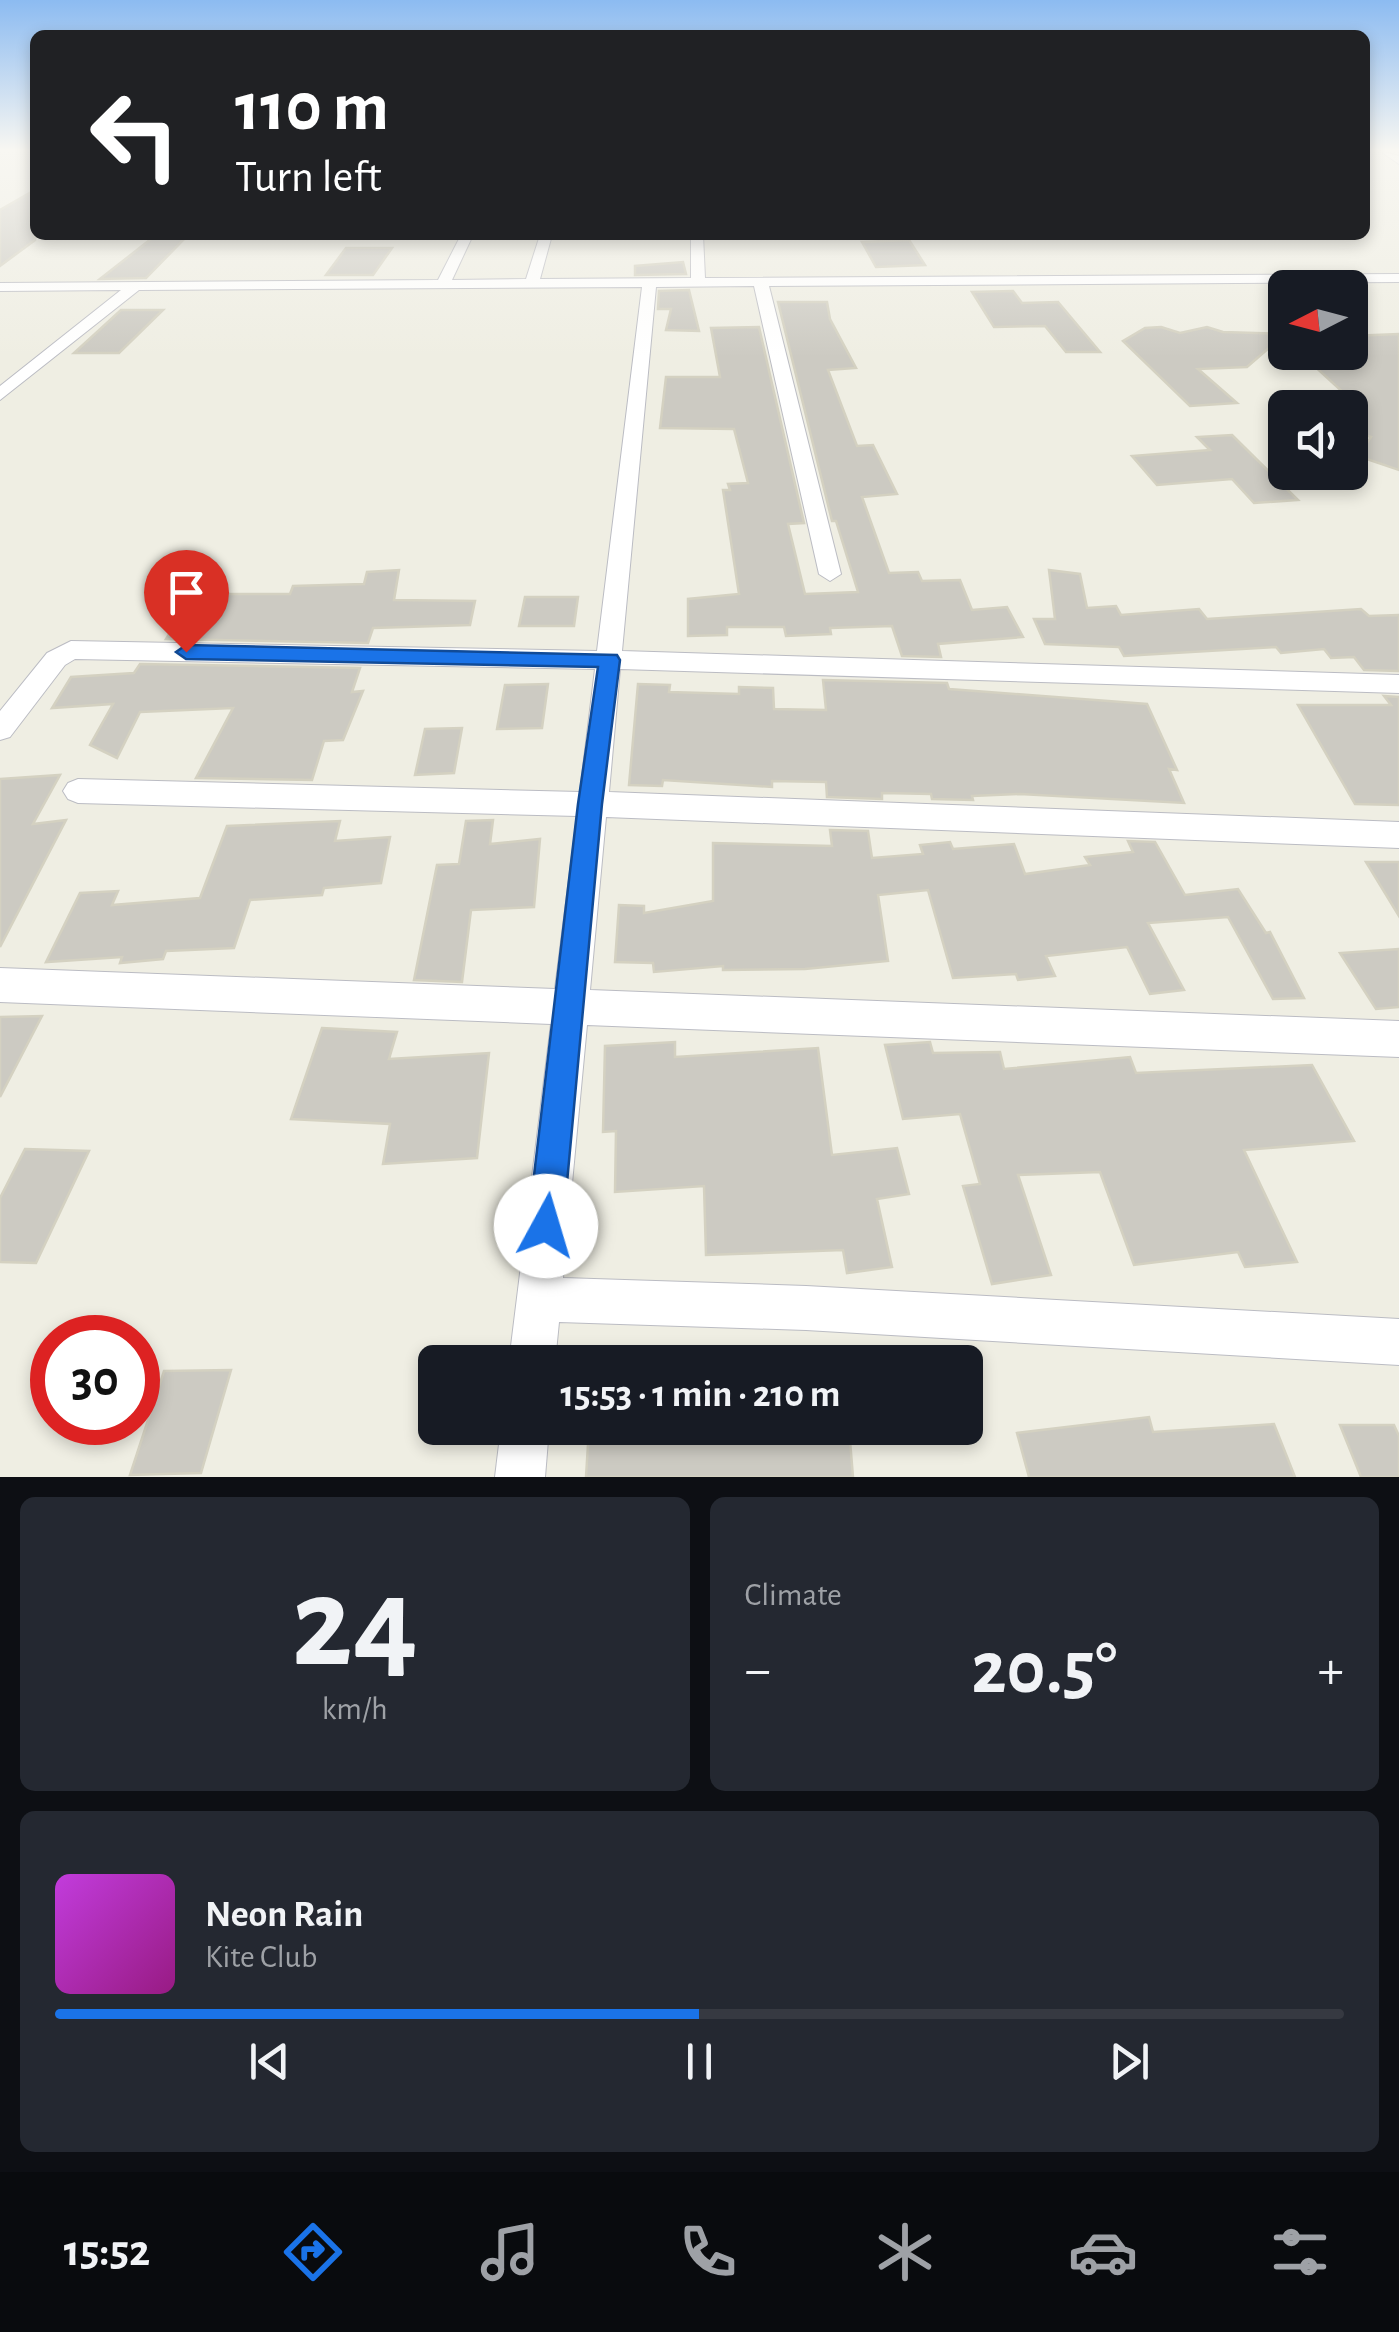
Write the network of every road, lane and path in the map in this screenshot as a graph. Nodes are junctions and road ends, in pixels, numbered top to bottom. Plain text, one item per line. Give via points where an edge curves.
1 (464, 240) edge
2 (545, 240) edge
3 (697, 240) edge
4 (1399, 278) edge
5 (698, 280) junction
6 (760, 280) junction
7 (650, 281) junction
8 (532, 282) junction
9 (442, 283) junction
10 (136, 286) junction
11 (0, 287) edge
12 (0, 395) edge
13 (830, 574) dead end
14 (610, 660) junction
15 (1399, 684) edge
16 (0, 730) edge
17 (78, 790) dead end
18 (590, 804) junction
19 (1399, 835) edge
20 (0, 985) edge
21 (569, 1009) junction
22 (1399, 1039) edge
23 (538, 1299) junction
24 (1399, 1342) edge
25 (534, 1345) edge
26 (523, 1445) edge
27 (520, 1477) edge

1 - 9 street
2 - 8 street
3 - 5 street
4 - 6 street
5 - 6 street
5 - 7 street
6 - 13 street
7 - 8 street
7 - 14 street
8 - 9 street
9 - 10 street
10 - 11 street
10 - 12 street
14 - 15 street
14 - 16 street via 71,650 56,659
14 - 18 street
17 - 18 street
18 - 19 street
18 - 21 street
20 - 21 street
21 - 22 street
21 - 23 street
23 - 24 street
23 - 25 street
26 - 27 street

